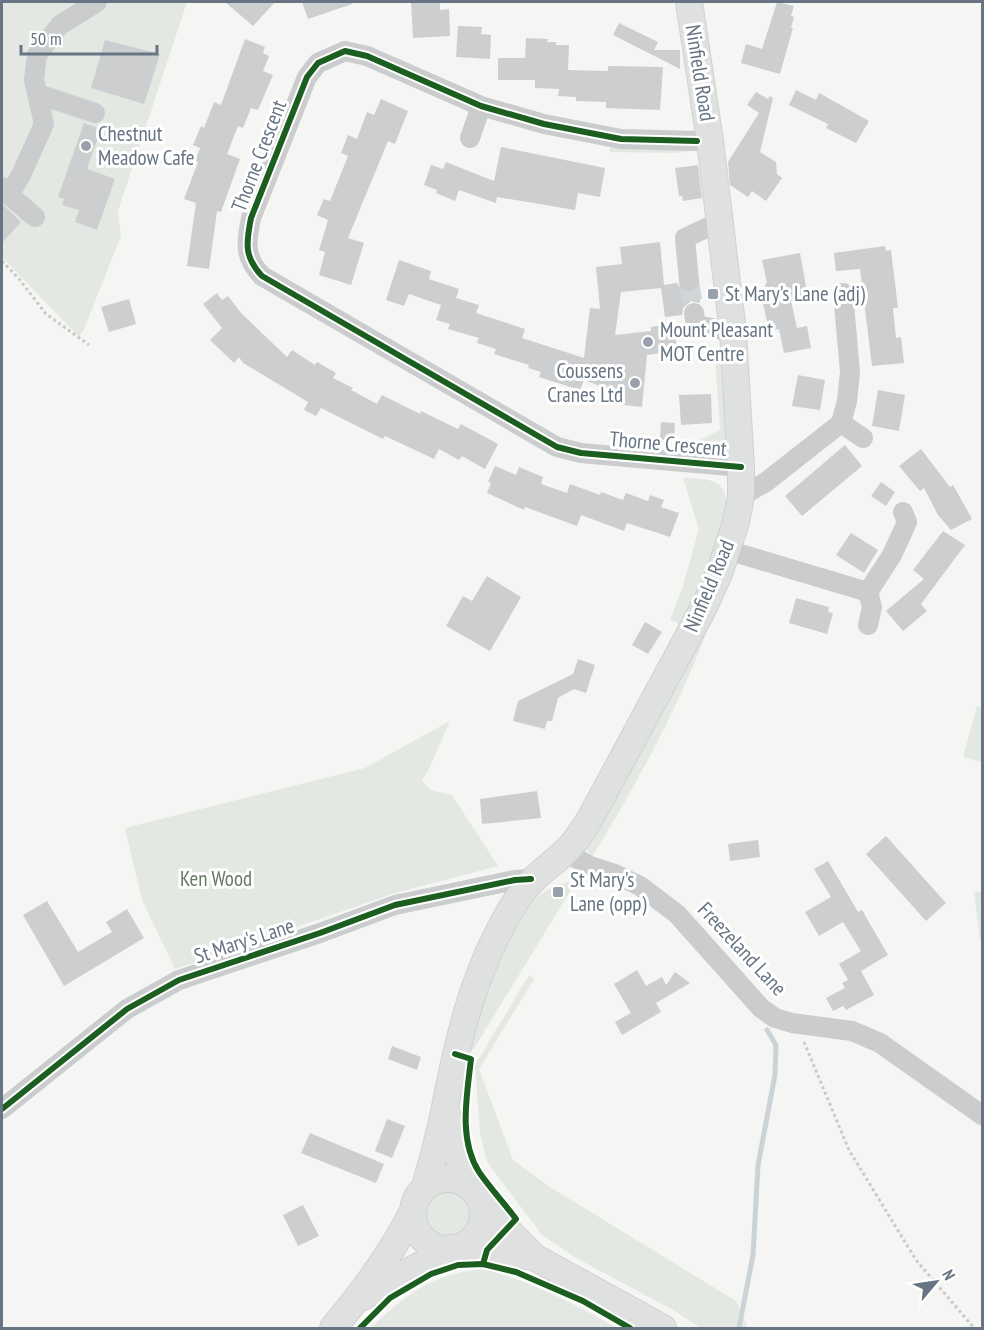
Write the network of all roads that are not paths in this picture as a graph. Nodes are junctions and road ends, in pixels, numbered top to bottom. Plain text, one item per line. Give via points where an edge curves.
1 (97, 2) edge
2 (689, 2) edge
3 (38, 94) junction
4 (481, 106) junction
5 (95, 113) dead end
6 (470, 138) dead end
7 (697, 141) dead end
8 (5, 191) edge
9 (34, 217) dead end
10 (721, 221) junction
11 (689, 281) tunnel mouth
12 (843, 293) dead end
13 (694, 313) tunnel mouth
14 (733, 332) junction
15 (841, 423) junction
16 (863, 438) dead end
17 (741, 467) junction
18 (741, 496) junction
19 (903, 512) dead end
20 (727, 550) junction
21 (868, 592) junction
22 (868, 625) dead end
23 (565, 852) junction
24 (531, 879) junction
25 (445, 1108) junction
26 (2, 1109) edge
27 (982, 1116) edge
28 (425, 1187) junction
29 (475, 1195) junction
30 (413, 1211) junction
31 (456, 1247) junction
32 (534, 1257) junction
33 (355, 1301) junction
34 (333, 1329) edge
35 (663, 1329) edge

1 - 3 street via 60,25 37,55 34,80
2 - 10 main road, Ninfield Road
3 - 5 street
3 - 8 street via 44,124 21,175
4 - 6 street
4 - 7 street, Thorne Crescent via 544,124 621,139
4 - 17 street, Thorne Crescent via 367,56 345,51 318,63 307,76 251,218 248,254 252,266 262,276 557,447 581,453
8 - 9 street
10 - 11 street via 686,238
10 - 14 main road, Ninfield Road
12 - 15 street via 850,372 848,401
13 - 14 street via 696,325
14 - 17 main road, Ninfield Road
15 - 16 street
15 - 18 street via 766,483
17 - 18 main road, Ninfield Road
18 - 20 main road, Ninfield Road
19 - 21 street via 907,522
20 - 21 street
20 - 23 main road, Ninfield Road via 705,605 591,817
21 - 22 street via 872,607
23 - 24 main road, Ninfield Road
23 - 27 street, Freezeland Lane via 615,874 677,914 761,1008 775,1018 852,1031 880,1043
24 - 25 main road, Ninfield Road via 502,925 478,977 464,1017
24 - 26 street, St Mary's Lane via 395,905 179,980 127,1009
25 - 28 main road, Ninfield Road
25 - 29 main road, Ninfield Road via 455,1149
28 - 29 main road via 450,1179
28 - 30 main road
29 - 31 main road via 482,1214 476,1233 470,1241
29 - 32 main road
30 - 31 main road via 423,1238 431,1245
30 - 33 main road via 397,1243
31 - 32 main road
31 - 33 main road
32 - 35 main road
33 - 34 main road

